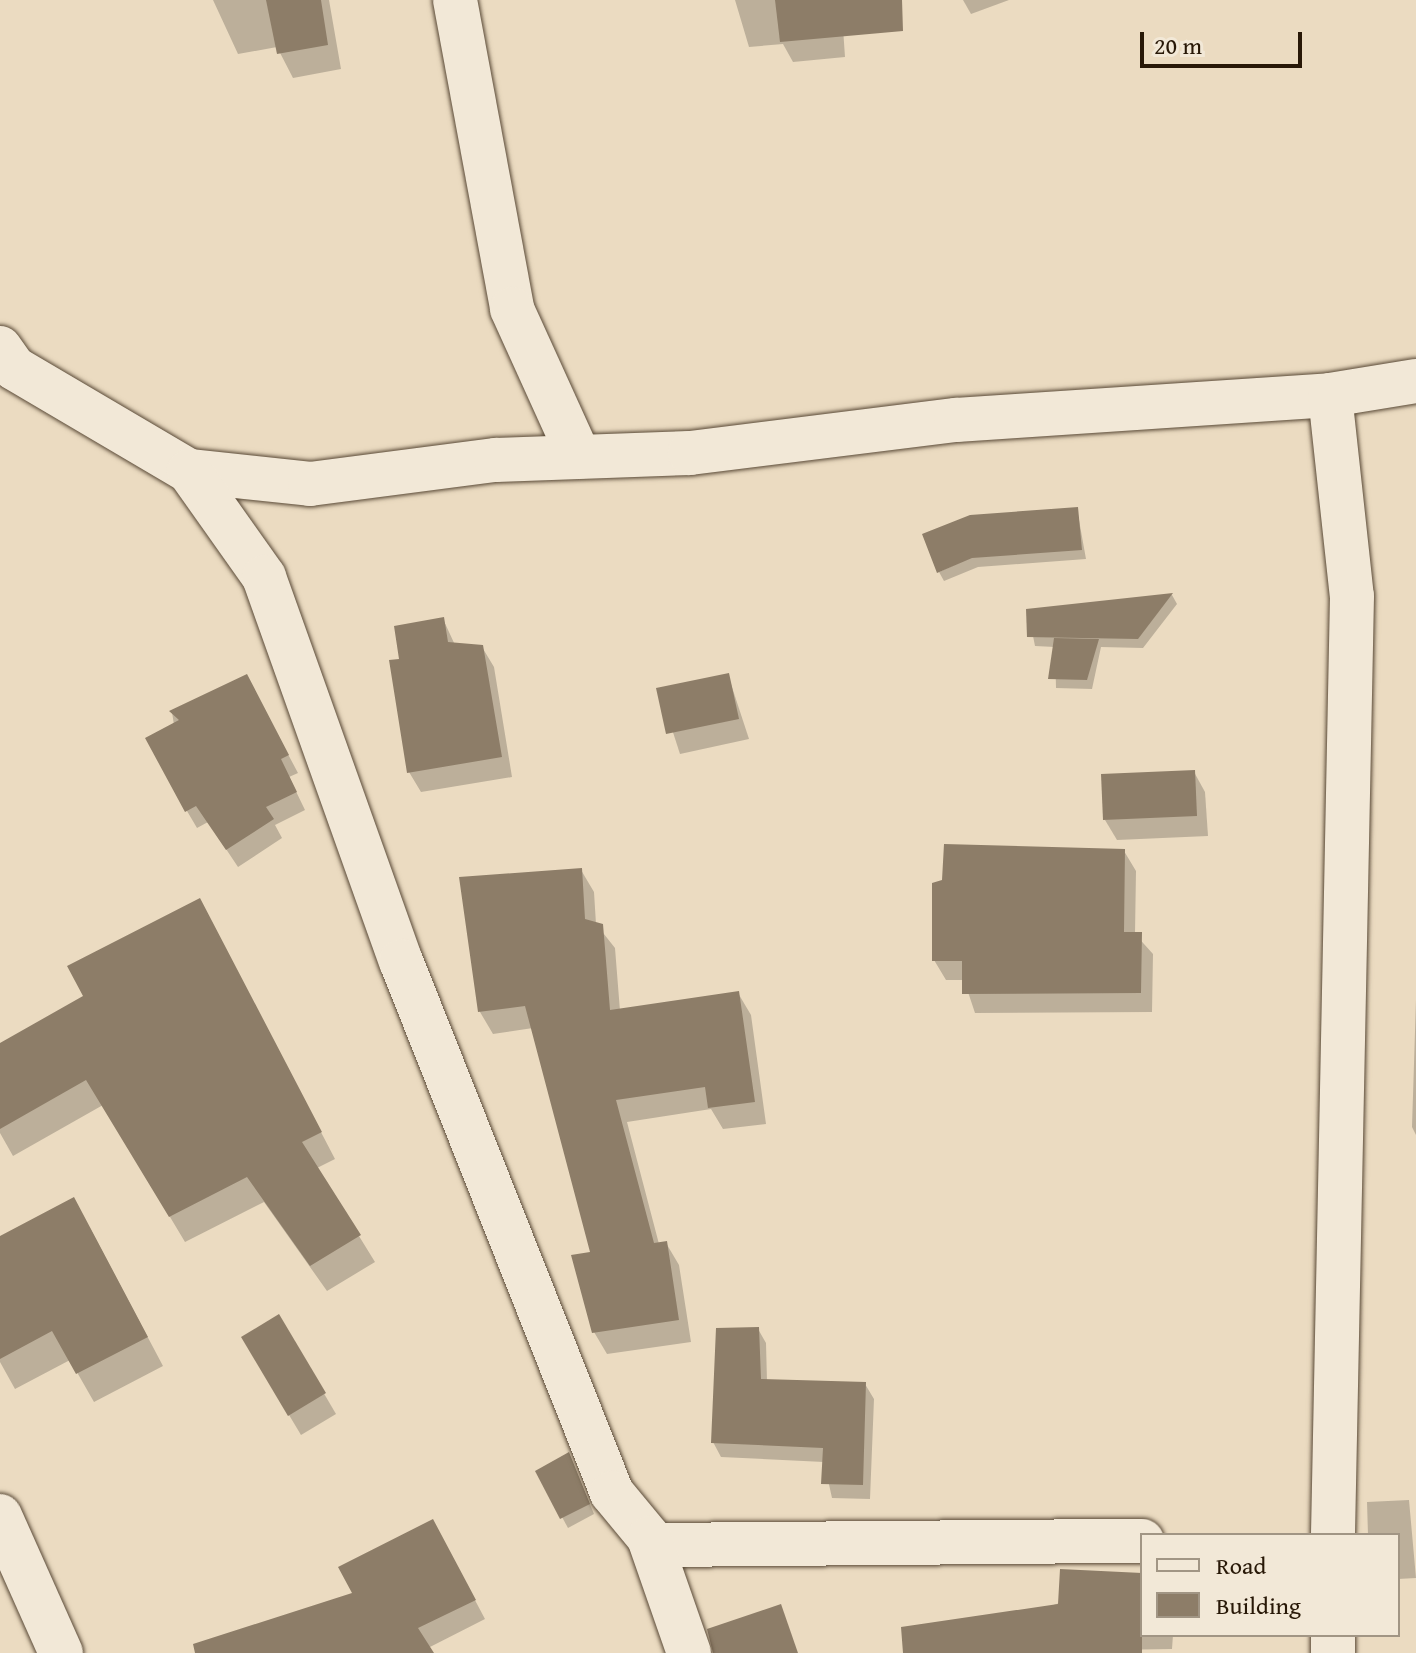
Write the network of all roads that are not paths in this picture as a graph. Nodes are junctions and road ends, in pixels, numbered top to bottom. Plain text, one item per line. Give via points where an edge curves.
1 (455, 0) edge
2 (5, 362) edge
3 (1416, 381) edge
4 (1330, 395) junction
5 (579, 457) junction
6 (189, 471) junction
7 (0, 1516) edge
8 (1333, 1533) edge
9 (649, 1538) junction
10 (1140, 1541) edge
11 (61, 1653) edge
12 (689, 1653) edge

1 - 5 street via 512,309
2 - 6 street
3 - 4 street
4 - 5 street via 964,419 690,453
4 - 8 street via 1352,596
5 - 6 street via 496,460 310,484
6 - 9 street via 264,577 401,961 612,1493
7 - 11 street
9 - 10 street via 655,1545
9 - 12 street

